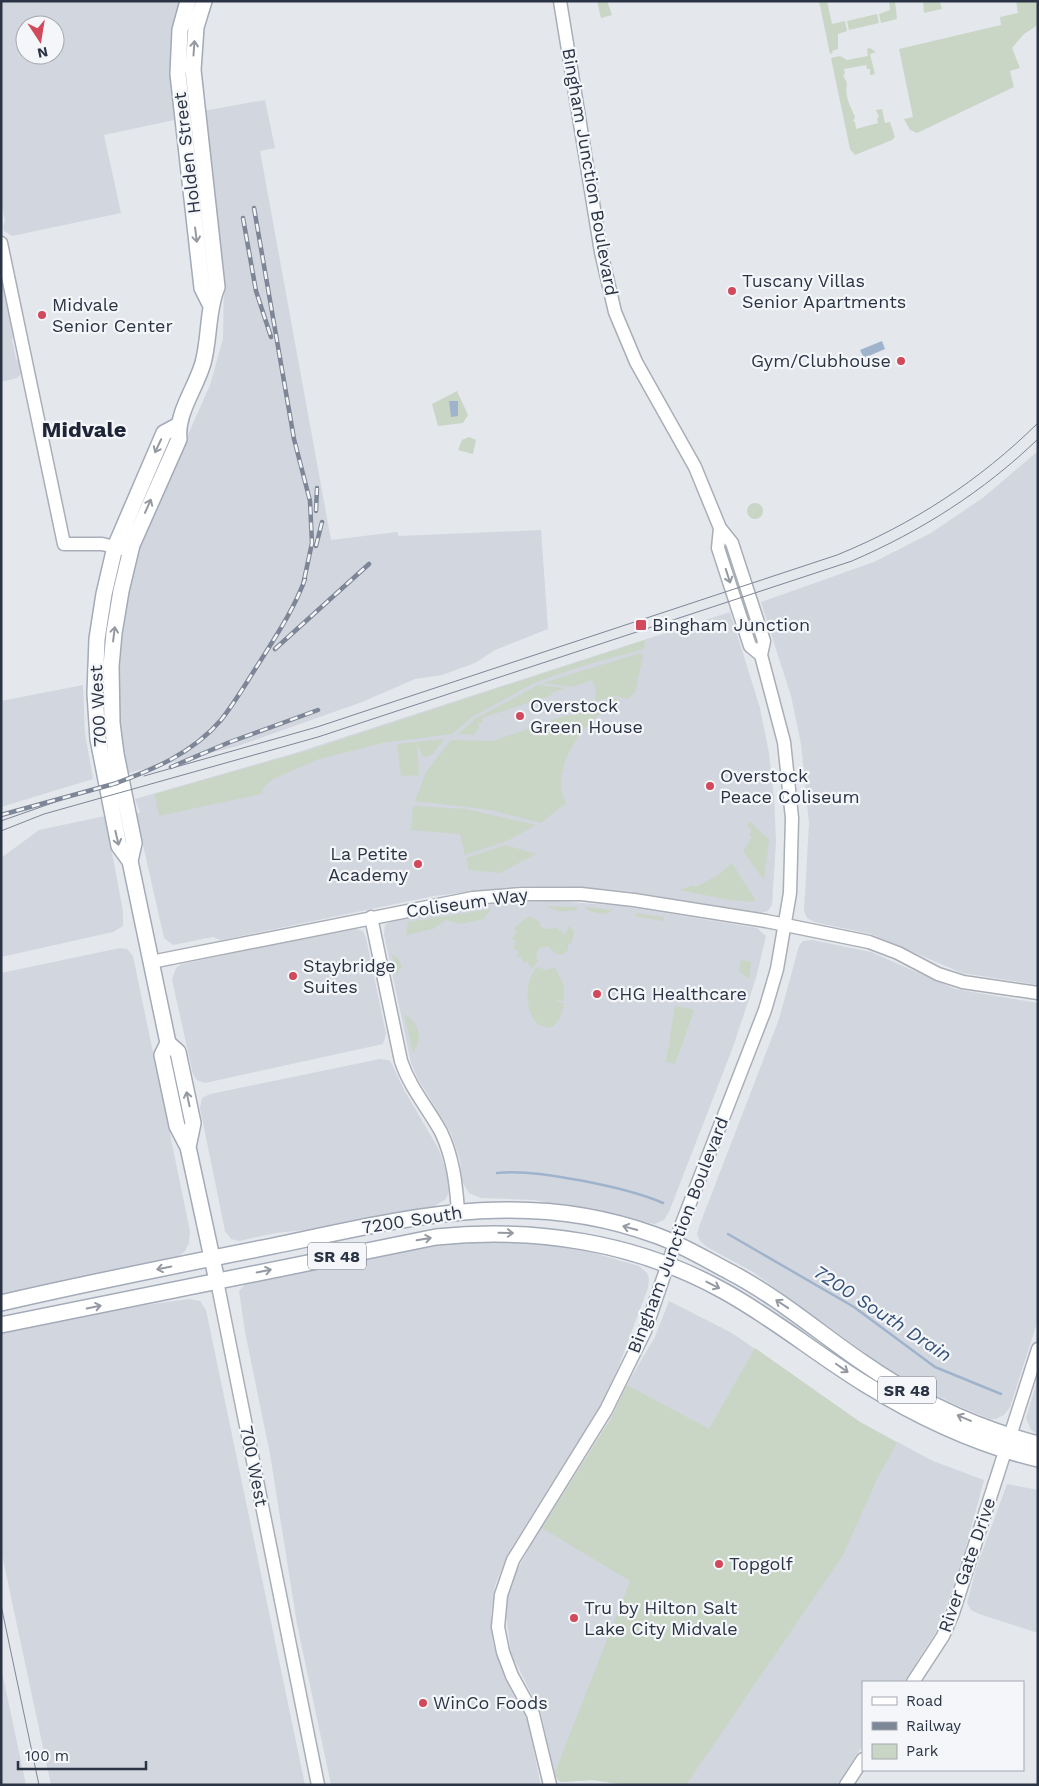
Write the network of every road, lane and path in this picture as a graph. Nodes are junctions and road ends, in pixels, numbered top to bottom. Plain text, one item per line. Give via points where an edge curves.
1 (188, 1) edge
2 (204, 1) edge
3 (560, 1) edge
4 (1, 243) edge
5 (210, 304) junction
6 (177, 426) junction
7 (115, 547) junction
8 (131, 551) junction
9 (130, 861) junction
10 (371, 917) junction
11 (786, 926) junction
12 (150, 962) junction
13 (1038, 993) edge
14 (458, 1211) junction
15 (675, 1244) junction
16 (212, 1258) junction
17 (668, 1265) junction
18 (217, 1281) junction
19 (1, 1303) edge
20 (1, 1325) edge
21 (1038, 1349) edge
22 (1008, 1442) junction
23 (1038, 1444) edge
24 (1038, 1460) edge
25 (914, 1681) edge
26 (862, 1761) edge
27 (318, 1785) edge
28 (550, 1785) edge
29 (846, 1785) edge

1 -> 5 main road, Holden Street via 180,30 179,89 202,288
5 -> 2 main road, Holden Street via 217,287 193,70 196,27
3 - 11 street, Bingham Junction Boulevard via 602,258 614,307 636,362 696,467 720,528 718,548 750,646 761,655 781,726 791,797 792,854
4 - 7 street via 64,544
5 - 6 main road, Holden Street via 210,333 206,349
6 -> 7 main road, Holden Street via 164,433
8 -> 6 main road, Holden Street via 142,518 178,439
7 - 8 street
7 -> 9 main road, 700 West via 99,618 95,660 96,708 102,765 119,846
9 -> 8 main road, 700 West via 134,843 116,754 110,687 117,607
9 - 12 main road, 700 West
10 - 11 street, Coliseum Way via 473,898 551,893 634,900
10 - 12 street, Coliseum Way
10 - 14 street via 401,1061 445,1141 454,1169
11 - 13 street, Coliseum Way via 869,942 963,982
11 - 15 street, Bingham Junction Boulevard via 765,1010
12 - 16 main road, 700 West via 168,1043 178,1052 193,1123 188,1147
15 -> 14 main road, 7200 South / SR 48 via 628,1227 573,1215 521,1210
14 - 16 main road, 7200 South / SR 48 via 411,1217
15 - 17 street, Bingham Junction Boulevard
22 -> 15 main road, SR 48 via 903,1388 749,1282
16 - 18 main road, 700 West
16 -> 19 main road, 7200 South / SR 48
18 -> 17 main road, 7200 South / SR 48 via 406,1242 481,1233 569,1238
17 -> 22 main road, SR 48 via 734,1296 909,1409 948,1427
17 - 28 street, Bingham Junction Boulevard via 645,1331 606,1410 519,1550 502,1590 498,1616 500,1644 512,1676 533,1714
20 -> 18 main road, 7200 South / SR 48
18 - 27 street, 700 West
21 - 22 street, River Gate Drive
22 - 23 main road, SR 48
22 - 24 main road, SR 48
22 - 25 street, River Gate Drive via 951,1619
26 - 29 street

